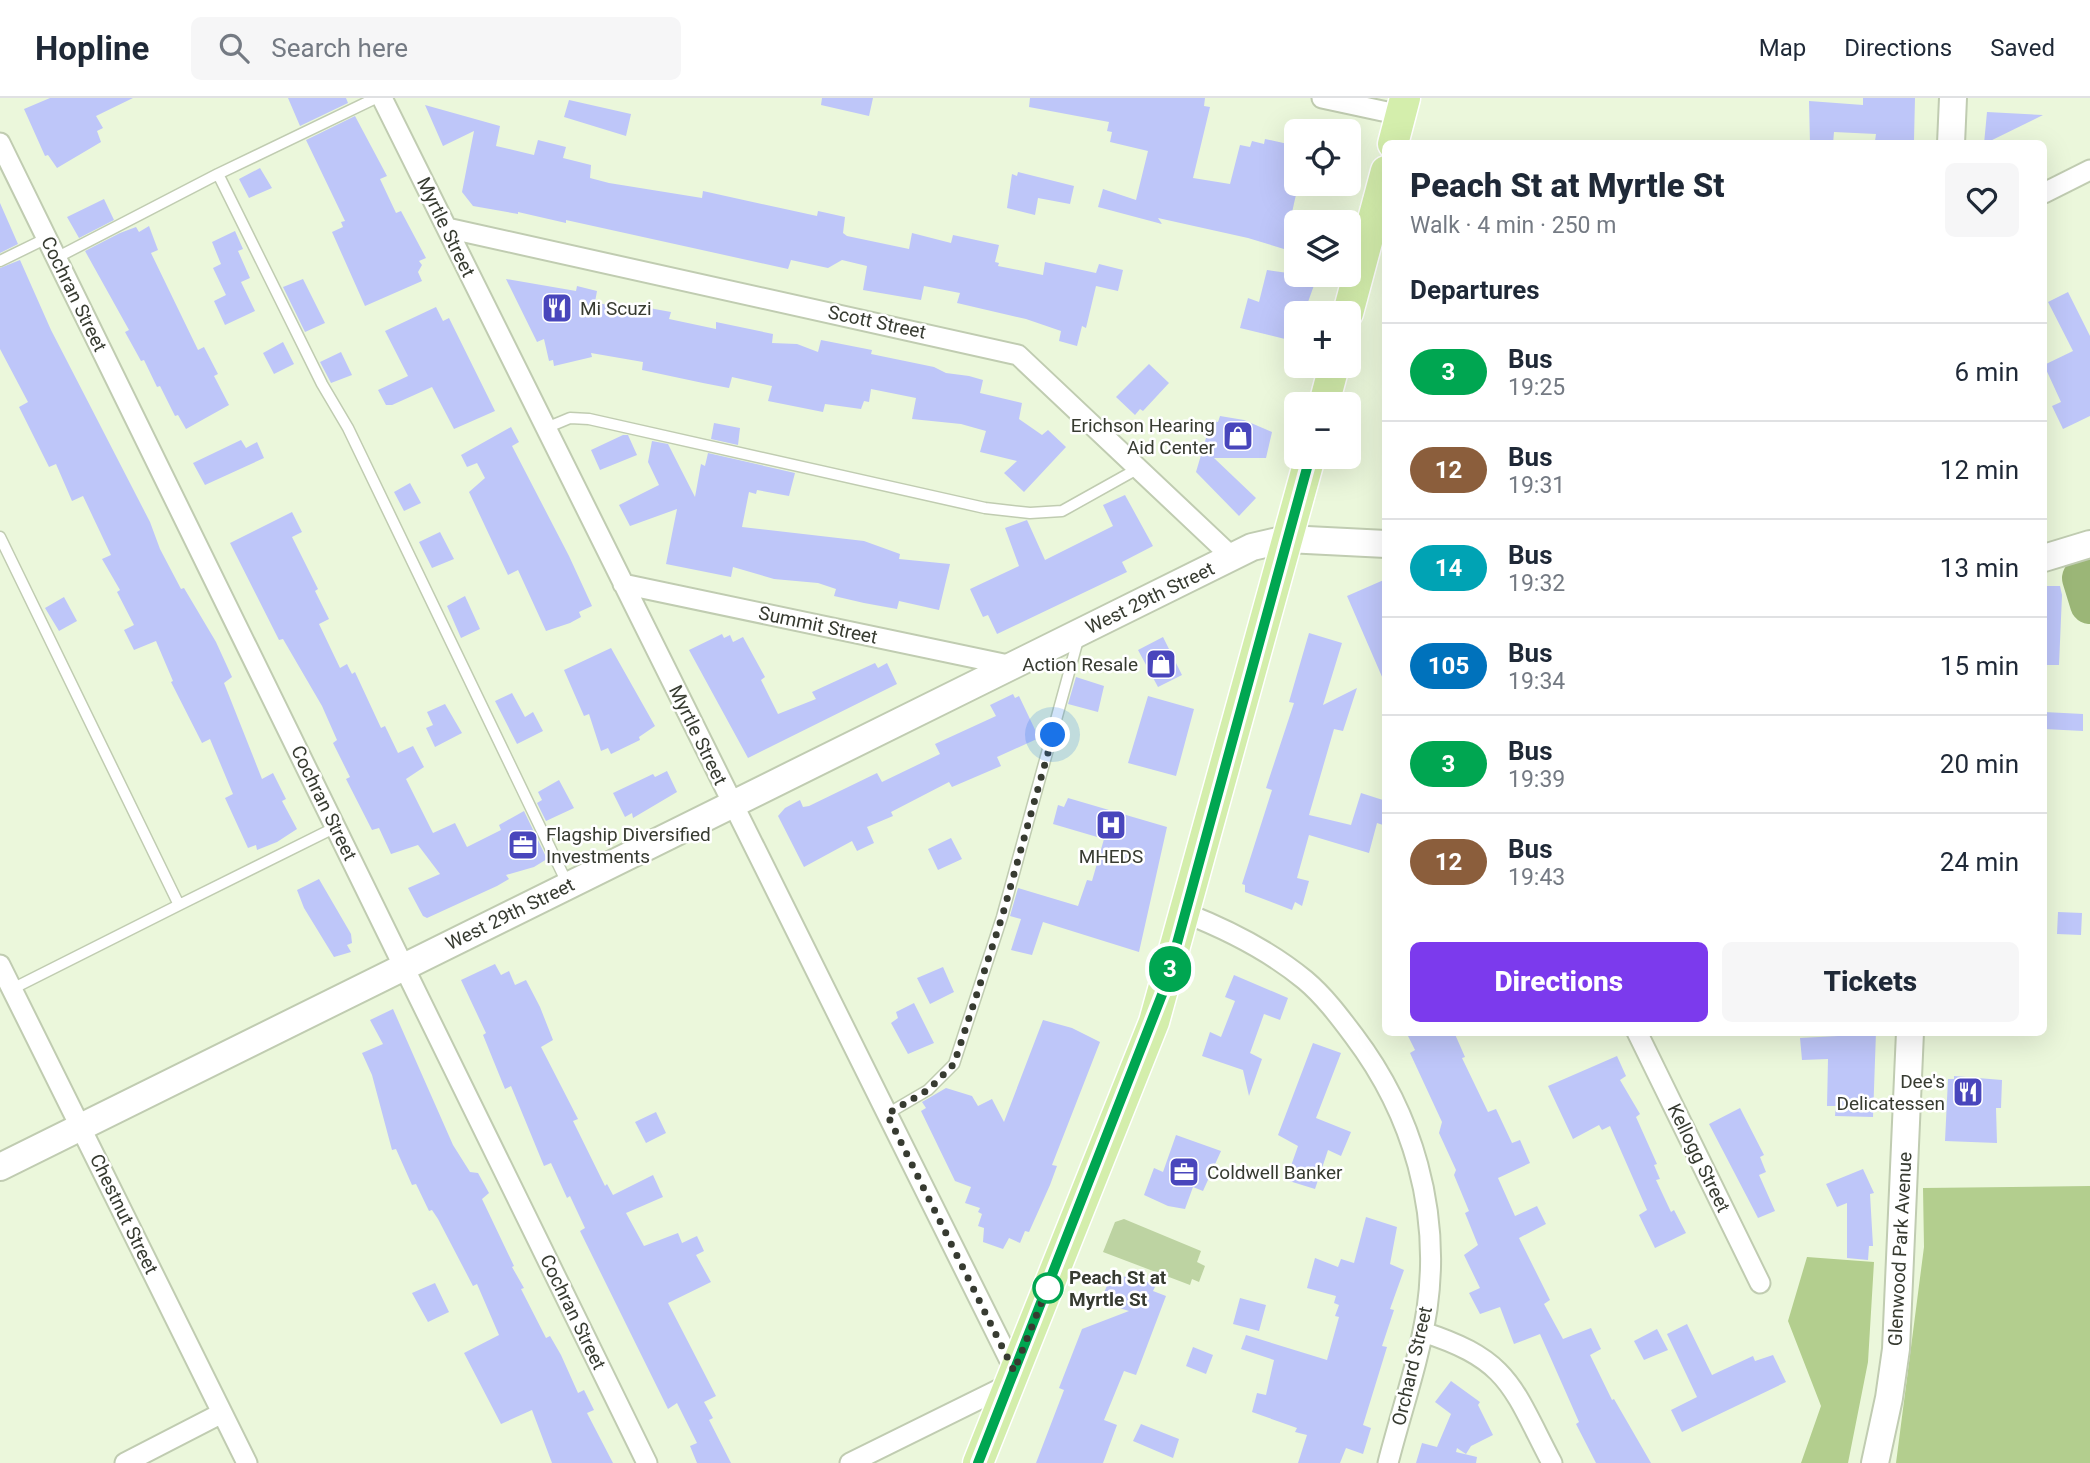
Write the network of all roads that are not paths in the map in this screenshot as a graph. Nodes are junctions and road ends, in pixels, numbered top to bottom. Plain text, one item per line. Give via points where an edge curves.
1 (376, 98) edge
2 (382, 98) edge
3 (1322, 98) edge
4 (1953, 98) edge
5 (1400, 119) edge
6 (1951, 140) edge
7 (0, 143) edge
8 (2090, 170) edge
9 (218, 174) junction
10 (1382, 186) edge
11 (2047, 192) edge
12 (447, 228) junction
13 (47, 238) junction
14 (56, 258) junction
15 (0, 261) edge
16 (1351, 301) edge
17 (546, 428) junction
18 (1139, 468) junction
19 (1307, 469) edge
20 (0, 537) edge
21 (1287, 540) junction
22 (1382, 544) edge
23 (2090, 544) edge
24 (2047, 557) edge
25 (1232, 558) junction
26 (623, 584) junction
27 (1080, 632) junction
28 (1013, 666) junction
29 (733, 804) junction
30 (336, 827) junction
31 (568, 886) junction
32 (179, 905) junction
33 (1185, 913) junction
34 (0, 965) edge
35 (404, 967) junction
36 (12, 989) junction
37 (1639, 1036) edge
38 (1910, 1036) edge
39 (887, 1114) junction
40 (80, 1126) junction
41 (0, 1167) edge
42 (1760, 1283) dead end
43 (1423, 1332) junction
44 (1012, 1378) junction
45 (222, 1413) junction
46 (125, 1463) edge
47 (247, 1463) edge
48 (647, 1463) edge
49 (850, 1463) edge
50 (978, 1463) edge
51 (1388, 1463) edge
52 (1552, 1463) edge
53 (1875, 1463) edge

1 - 9 lane
2 - 12 street, Myrtle Street
3 - 5 street
4 - 6 street
7 - 13 street, Cochran Street
8 - 11 street
9 - 14 lane
9 - 31 lane via 348,428
10 - 16 main road
12 - 17 street, Myrtle Street
12 - 18 street, Scott Street via 1005,350 1029,363
13 - 14 street, Cochran Street
13 - 15 lane
14 - 30 street, Cochran Street
17 - 18 lane via 569,418 589,419 985,508 1030,513 1067,509
17 - 26 street, Myrtle Street
18 - 25 street, Scott Street
19 - 21 main road
20 - 32 lane
21 - 22 street, West 29th Street
21 - 25 street, West 29th Street via 1263,544
21 - 33 main road
23 - 24 street
25 - 27 street, West 29th Street
26 - 28 street, Summit Street
26 - 29 street, Myrtle Street
27 - 28 street, West 29th Street
27 - 39 lane via 1002,917 960,1049 943,1077
28 - 29 street, West 29th Street
29 - 31 street, West 29th Street
29 - 39 street, Myrtle Street
30 - 32 lane
30 - 35 street, Cochran Street
31 - 35 street, West 29th Street
32 - 36 lane
33 - 43 street, Orchard Street via 1215,924 1307,982 1337,1014 1390,1088 1414,1148 1428,1215 1429,1282
33 - 44 main road via 1154,1022
34 - 36 street, Chestnut Street
35 - 40 street, West 29th Street
35 - 48 street, Cochran Street
36 - 40 street, Chestnut Street
37 - 42 street, Kellogg Street
38 - 53 street, Glenwood Park Avenue via 1897,1332
39 - 44 street, Myrtle Street
40 - 41 street, West 29th Street
40 - 45 street, Chestnut Street
43 - 51 street, Orchard Street
43 - 52 street via 1471,1349 1500,1371
44 - 49 street
44 - 50 main road
45 - 46 street
45 - 47 street, Chestnut Street

